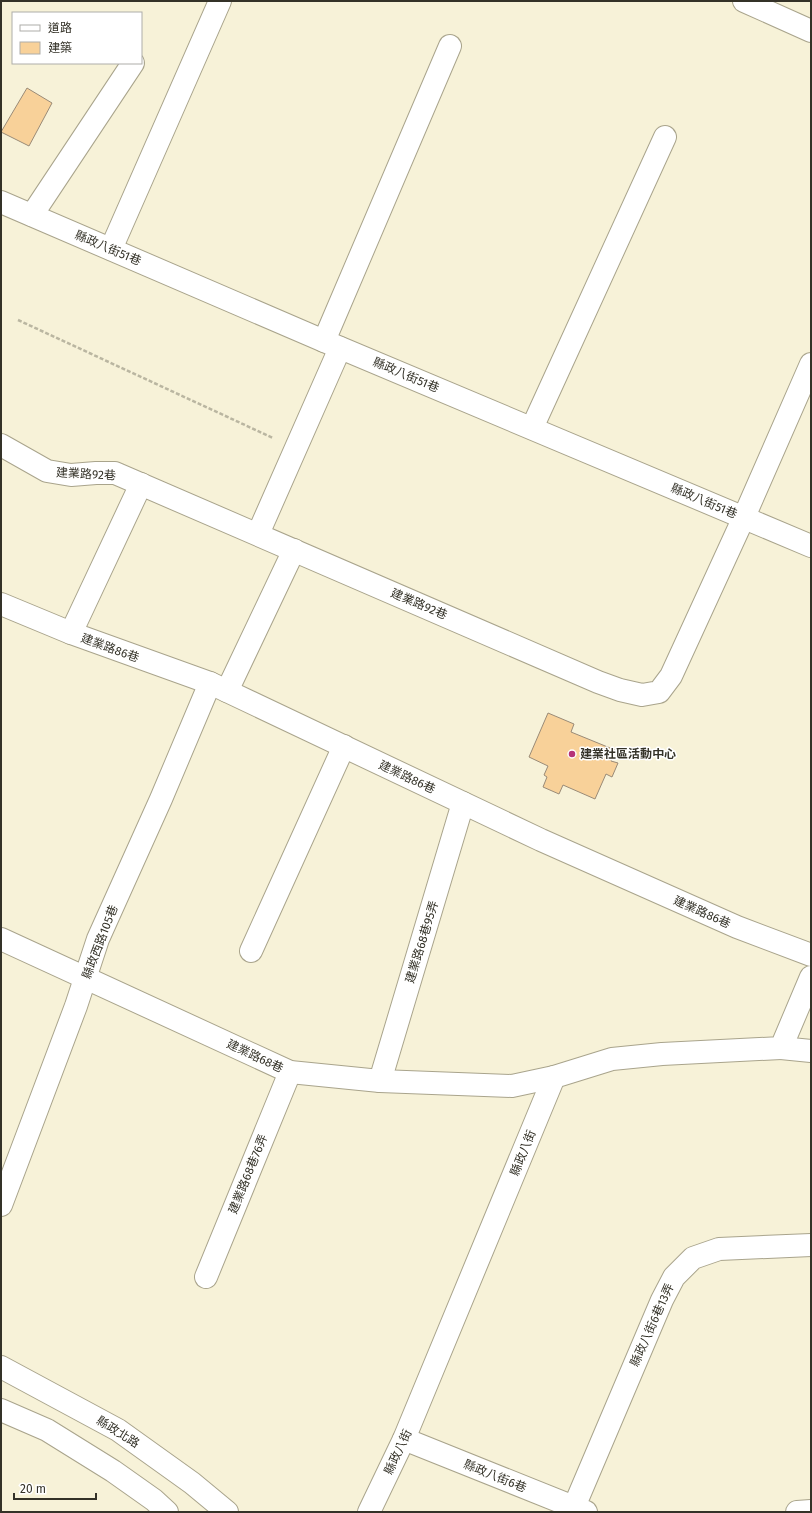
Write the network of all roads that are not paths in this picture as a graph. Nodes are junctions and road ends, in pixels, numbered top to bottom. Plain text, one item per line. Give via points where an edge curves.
1 (220, 1) edge
2 (744, 1) edge
3 (811, 31) edge
4 (450, 46) dead end
5 (132, 64) edge
6 (665, 137) dead end
7 (1, 202) edge
8 (32, 215) junction
9 (112, 249) junction
10 (332, 344) junction
11 (811, 364) edge
12 (532, 428) junction
13 (1, 445) edge
14 (141, 484) junction
15 (744, 517) junction
16 (258, 534) junction
17 (811, 546) edge
18 (294, 550) junction
19 (1, 604) edge
20 (70, 633) junction
21 (218, 687) junction
22 (344, 746) junction
23 (463, 803) junction
24 (1, 939) edge
25 (252, 951) dead end
26 (811, 955) edge
27 (811, 976) edge
28 (86, 978) junction
29 (781, 1048) junction
30 (811, 1051) edge
31 (290, 1072) junction
32 (554, 1077) junction
33 (380, 1081) junction
34 (1, 1205) edge
35 (811, 1245) edge
36 (206, 1277) dead end
37 (1, 1367) edge
38 (1, 1410) edge
39 (404, 1439) junction
40 (580, 1510) edge
41 (811, 1511) edge
42 (167, 1512) edge
43 (226, 1512) edge
44 (369, 1512) edge
45 (797, 1512) edge

1 - 9 street
2 - 3 street
4 - 10 street
5 - 8 street
6 - 12 street
7 - 8 street, 縣政八街51巷
8 - 9 street, 縣政八街51巷
9 - 10 street, 縣政八街51巷
10 - 12 street, 縣政八街51巷
10 - 16 street via 296,449
11 - 15 street, 建業路92巷
12 - 15 street, 縣政八街51巷
13 - 14 street, 建業路92巷 via 47,471 71,475 115,473
14 - 16 street, 建業路92巷
14 - 20 street
15 - 17 street, 縣政八街51巷
15 - 18 street, 建業路92巷 via 670,676 659,692 642,695 598,682
16 - 18 street, 建業路92巷
18 - 21 street, 縣政西路105巷
19 - 20 street, 建業路86巷
20 - 21 street, 建業路86巷
21 - 22 street, 建業路86巷
21 - 28 street, 縣政西路105巷 via 161,799 98,940
22 - 23 street, 建業路86巷
22 - 25 street
23 - 26 street, 建業路86巷 via 737,927
23 - 33 street, 建業路68巷95弄
24 - 28 street, 建業路68巷
27 - 29 street
28 - 31 street, 建業路68巷
28 - 34 street, 縣政西路105巷
29 - 30 street
29 - 32 street via 612,1059
31 - 33 street, 建業路68巷
31 - 36 street, 建業路68巷76弄
32 - 33 street, 建業路68巷 via 512,1086
32 - 39 street, 縣政八街
35 - 40 street, 縣政八街6巷13弄 via 719,1249 693,1258 674,1277 662,1300
37 - 43 street, 縣政北路 via 118,1430 192,1483
38 - 42 street via 47,1430 113,1471
39 - 40 street, 縣政八街6巷
39 - 44 street, 縣政八街
41 - 45 street

